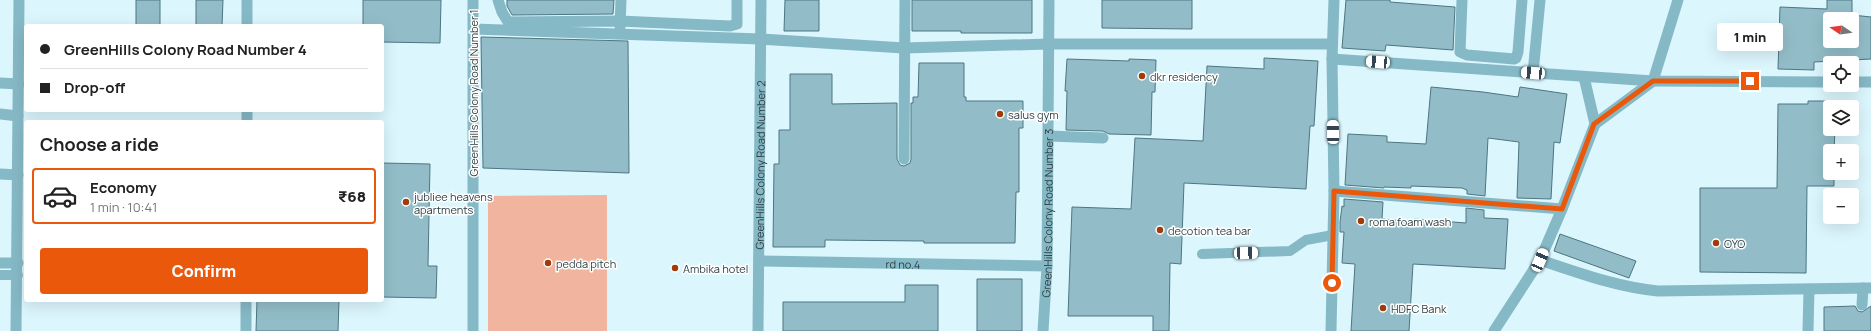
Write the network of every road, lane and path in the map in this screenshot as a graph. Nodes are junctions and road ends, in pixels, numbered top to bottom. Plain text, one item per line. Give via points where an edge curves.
1 (19, 0) edge
2 (247, 0) edge
3 (473, 0) edge
4 (498, 0) edge
5 (621, 0) edge
6 (737, 0) edge
7 (761, 0) edge
8 (905, 0) edge
9 (1049, 0) edge
10 (1334, 0) edge
11 (1462, 0) edge
12 (1522, 0) edge
13 (1540, 0) edge
14 (1678, 0) edge
15 (620, 21) junction
16 (247, 24) edge
17 (474, 29) junction
18 (620, 34) junction
19 (760, 39) junction
20 (1049, 44) junction
21 (1332, 44) junction
22 (904, 48) junction
23 (1332, 59) junction
24 (1533, 73) junction
25 (1584, 76) junction
26 (1653, 81) junction
27 (1823, 82) edge
28 (1859, 82) edge
29 (1871, 82) edge
30 (0, 83) edge
31 (19, 84) junction
32 (0, 114) edge
33 (18, 116) junction
34 (1594, 124) junction
35 (1049, 136) junction
36 (1103, 138) dead end
37 (904, 159) dead end
38 (0, 174) edge
39 (18, 175) junction
40 (1334, 191) junction
41 (1562, 209) junction
42 (1333, 235) junction
43 (1202, 254) dead end
44 (1540, 260) junction
45 (759, 261) junction
46 (0, 263) edge
47 (18, 263) junction
48 (1047, 266) junction
49 (0, 275) edge
50 (18, 275) junction
51 (1808, 288) junction
52 (1867, 288) edge
53 (246, 302) edge
54 (1862, 305) dead end
55 (16, 331) edge
56 (246, 331) edge
57 (473, 331) edge
58 (758, 331) edge
59 (1043, 331) edge
60 (1331, 331) edge
61 (1494, 331) edge
62 (1808, 331) edge

1 - 31 street
2 - 16 street
3 - 17 street, GreenHills Colony Road Number 1
4 - 15 street via 508,22
5 - 15 street
6 - 15 street via 737,24 730,26
7 - 19 street, GreenHills Colony Road Number 2
8 - 22 street
9 - 20 street, GreenHills Colony Road Number 3
10 - 21 street
11 - 12 street via 1460,52 1514,59 1518,52
13 - 24 street
14 - 26 street
15 - 18 street
17 - 18 street
17 - 57 street, GreenHills Colony Road Number 1
18 - 19 street
19 - 22 street
19 - 45 street, GreenHills Colony Road Number 2
20 - 21 street
20 - 22 street
20 - 35 street, GreenHills Colony Road Number 3
21 - 23 street
22 - 37 street
23 - 24 street
23 - 40 street
24 - 25 street
25 - 26 street
25 - 34 street
26 - 27 street
26 - 34 street
28 - 29 street
30 - 31 street
31 - 33 street
32 - 33 street
33 - 39 street
34 - 41 street
35 - 36 street
35 - 48 street, GreenHills Colony Road Number 3
38 - 39 street
39 - 47 street
40 - 41 street
40 - 42 street
41 - 44 street
42 - 43 lane via 1306,240 1290,252
42 - 60 street
44 - 51 street via 1633,289 1658,291
44 - 61 street
45 - 48 street, rd no.4
45 - 58 street, GreenHills Colony Road Number 2
46 - 47 street
47 - 50 street
48 - 59 street, GreenHills Colony Road Number 3
49 - 50 lane
50 - 55 street
51 - 52 street
51 - 62 street
52 - 54 street
53 - 56 street

